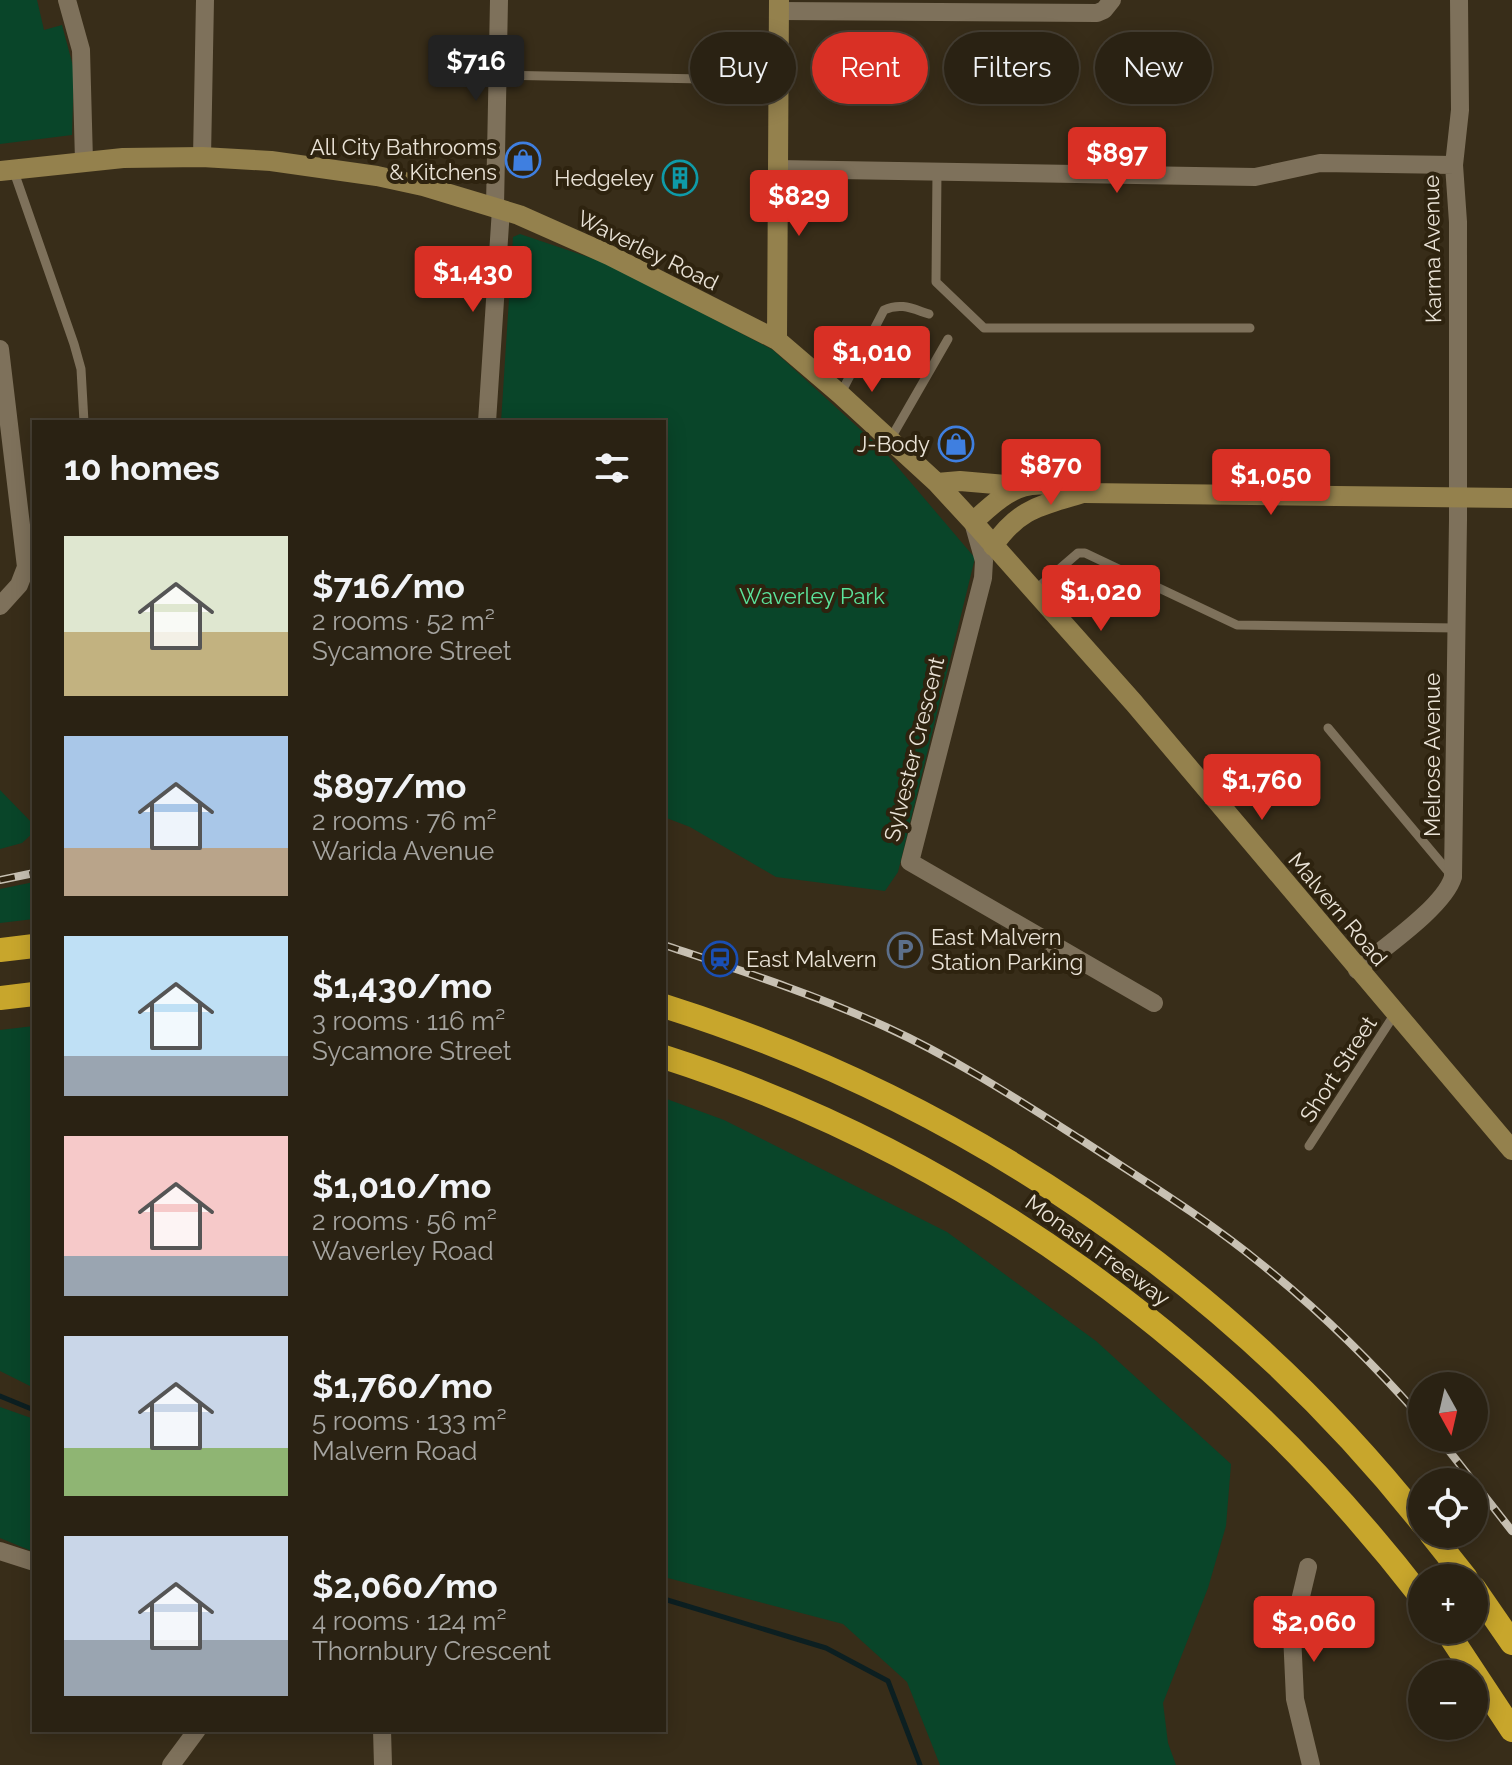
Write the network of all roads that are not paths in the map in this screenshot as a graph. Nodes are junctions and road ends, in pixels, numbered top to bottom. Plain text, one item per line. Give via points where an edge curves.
1 (67, 0) edge
2 (205, 0) edge
3 (499, 0) edge
4 (1112, 0) edge
5 (1459, 0) edge
6 (779, 5) edge
7 (1076, 7) edge
8 (498, 75) junction
9 (690, 79) edge
10 (202, 157) junction
11 (84, 161) junction
12 (1454, 165) junction
13 (778, 169) junction
14 (6, 170) edge
15 (937, 171) junction
16 (498, 208) junction
17 (929, 314) dead end
18 (1250, 328) dead end
19 (948, 339) dead end
20 (777, 340) junction
21 (0, 349) edge
22 (840, 394) junction
23 (84, 420) edge
24 (487, 420) edge
25 (889, 441) junction
26 (937, 483) junction
27 (1019, 486) junction
28 (1085, 493) junction
29 (1457, 497) junction
30 (1512, 498) edge
31 (973, 522) junction
32 (988, 554) junction
33 (1034, 591) junction
34 (0, 606) edge
35 (1457, 628) junction
36 (1328, 728) dead end
37 (1453, 877) junction
38 (32, 946) edge
39 (0, 950) edge
40 (1357, 970) junction
41 (32, 994) edge
42 (0, 998) edge
43 (1154, 1003) dead end
44 (666, 1007) edge
45 (1396, 1012) junction
46 (666, 1058) edge
47 (1309, 1146) dead end
48 (1512, 1150) edge
49 (1408, 1507) edge
50 (1442, 1548) edge
51 (0, 1551) edge
52 (32, 1561) edge
53 (1455, 1564) edge
54 (1308, 1567) dead end
55 (1408, 1581) edge
56 (1488, 1608) edge
57 (1512, 1643) edge
58 (1456, 1644) edge
59 (1512, 1730) edge
60 (196, 1732) edge
61 (382, 1732) edge
62 (171, 1765) edge
63 (383, 1765) edge
64 (1311, 1765) edge

1 - 11 street via 81,50
2 - 10 street
3 - 8 street
4 - 7 street via 1097,13
5 - 12 street, Karma Avenue via 1460,110
6 - 7 street
6 - 13 main road
8 - 9 lane
8 - 16 street
10 - 11 main road, Waverley Road
10 - 16 main road, Waverley Road via 330,168 423,186
11 - 14 main road, Waverley Road
12 - 15 street via 1320,163 1255,177
12 - 29 street, Karma Avenue
13 - 15 street
13 - 20 main road
14 - 23 lane via 74,344
15 - 18 lane via 936,282 984,328
16 - 20 main road, Waverley Road via 609,255
16 - 24 street
17 - 22 lane via 905,306 884,310
19 - 25 lane
20 - 22 main road, Waverley Road
21 - 34 street via 26,567 19,585
22 - 25 main road, Waverley Road
25 - 26 main road, Waverley Road
26 - 27 main road
26 - 31 main road, Malvern Road
27 - 28 main road via 1044,484
27 - 31 main road
28 - 29 main road
28 - 32 main road via 1029,510
29 - 30 main road
29 - 35 street, Melrose Avenue
31 - 32 main road, Malvern Road
32 - 33 main road, Malvern Road
32 - 43 street, Sylvester Crescent via 910,862
33 - 35 lane via 1078,553 1085,553 1237,625
33 - 40 main road, Malvern Road
35 - 37 street, Melrose Avenue
36 - 37 lane
37 - 40 street via 1436,904
38 - 39 highway
40 - 45 main road, Malvern Road
41 - 42 highway
44 - 49 highway, Monash Freeway via 884,1093 1056,1191 1227,1321 1321,1410
45 - 47 lane, Short Street
45 - 48 main road, Malvern Road
46 - 55 highway, Monash Freeway via 752,1088 863,1137 975,1197 1073,1261 1151,1319 1265,1422
50 - 53 highway
51 - 52 street
54 - 64 street via 1292,1634 1295,1699
56 - 57 highway
58 - 59 highway
60 - 62 street
61 - 63 street

